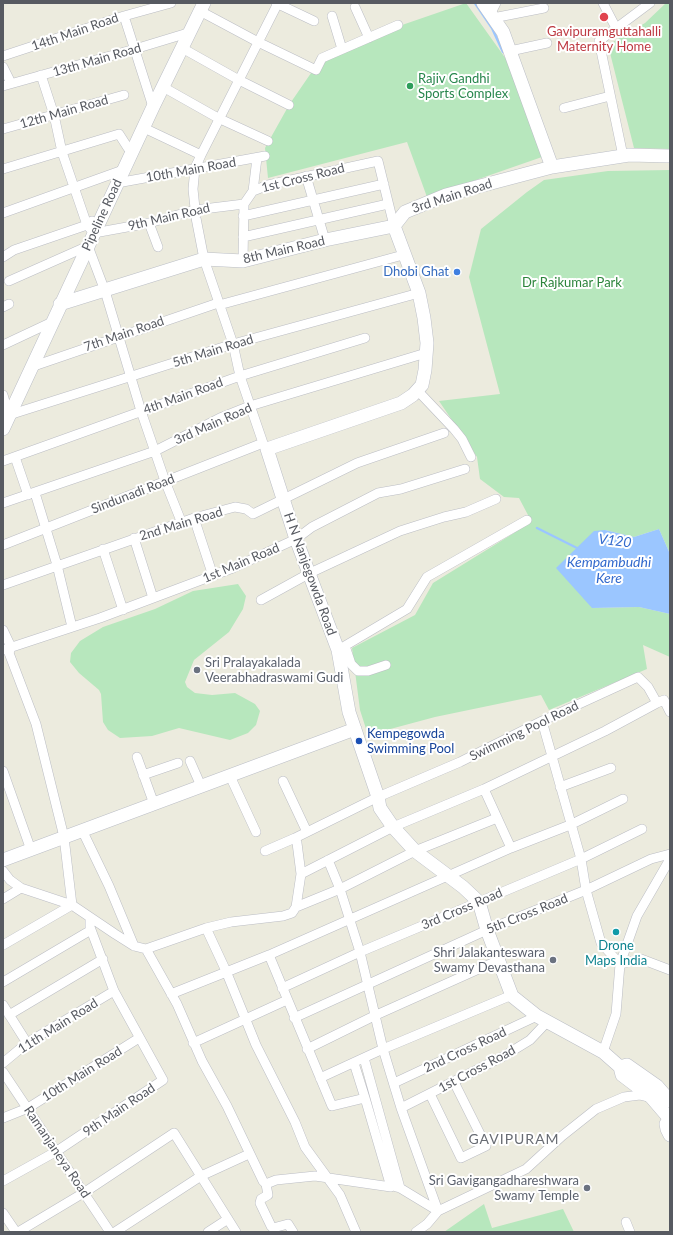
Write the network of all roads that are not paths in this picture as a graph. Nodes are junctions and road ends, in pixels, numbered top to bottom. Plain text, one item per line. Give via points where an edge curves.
1 (171, 3) edge
2 (277, 3) edge
3 (603, 3) edge
4 (650, 3) edge
5 (202, 7) edge
6 (355, 7) dead end
7 (544, 8) dead end
8 (491, 9) edge
9 (124, 16) junction
10 (332, 16) dead end
11 (314, 21) dead end
12 (398, 25) dead end
13 (616, 28) junction
14 (191, 32) junction
15 (369, 38) junction
16 (258, 42) junction
17 (547, 43) dead end
18 (182, 48) junction
19 (135, 49) junction
20 (342, 49) junction
21 (510, 51) junction
22 (3, 56) edge
23 (3, 67) edge
24 (41, 75) junction
25 (239, 80) junction
26 (7, 85) edge
27 (163, 87) junction
28 (124, 95) dead end
29 (610, 96) junction
30 (288, 105) dead end
31 (153, 107) junction
32 (564, 108) dead end
33 (54, 115) junction
34 (218, 118) junction
35 (144, 128) junction
36 (3, 129) edge
37 (268, 141) dead end
38 (134, 148) junction
39 (62, 152) junction
40 (201, 154) junction
41 (623, 156) junction
42 (670, 156) edge
43 (552, 166) junction
44 (195, 168) junction
45 (3, 169) edge
46 (124, 170) junction
47 (306, 176) junction
48 (117, 183) junction
49 (384, 184) junction
50 (76, 188) junction
51 (253, 191) junction
52 (314, 200) junction
53 (244, 204) junction
54 (388, 204) junction
55 (195, 210) junction
56 (3, 213) edge
57 (244, 216) junction
58 (319, 220) junction
59 (149, 223) junction
60 (394, 226) junction
61 (90, 229) junction
62 (243, 237) junction
63 (325, 240) junction
64 (88, 246) junction
65 (158, 248) dead end
66 (402, 250) junction
67 (3, 257) edge
68 (204, 259) junction
69 (243, 261) junction
70 (9, 280) dead end
71 (105, 291) junction
72 (418, 293) junction
73 (60, 304) junction
74 (218, 304) junction
75 (52, 322) junction
76 (119, 336) junction
77 (365, 338) dead end
78 (233, 344) junction
79 (3, 345) edge
80 (426, 353) junction
81 (31, 367) junction
82 (240, 376) junction
83 (130, 377) junction
84 (417, 390) junction
85 (5, 404) edge
86 (250, 406) junction
87 (141, 411) junction
88 (3, 429) edge
89 (444, 432) dead end
90 (265, 446) junction
91 (155, 451) junction
92 (15, 457) junction
93 (471, 457) dead end
94 (3, 461) edge
95 (465, 469) dead end
96 (164, 481) junction
97 (32, 494) junction
98 (496, 499) dead end
99 (284, 500) junction
100 (3, 504) edge
101 (194, 518) junction
102 (527, 520) dead end
103 (181, 521) junction
104 (46, 528) junction
105 (134, 538) junction
106 (296, 539) junction
107 (3, 544) edge
108 (103, 549) junction
109 (57, 565) junction
110 (310, 573) junction
111 (213, 576) junction
112 (3, 585) edge
113 (153, 598) junction
114 (261, 600) dead end
115 (123, 610) junction
116 (72, 627) junction
117 (3, 630) edge
118 (341, 648) junction
119 (7, 649) edge
120 (386, 665) dead end
121 (657, 703) junction
122 (670, 712) edge
123 (542, 721) junction
124 (355, 729) junction
125 (553, 755) junction
126 (137, 757) dead end
127 (190, 761) dead end
128 (178, 763) dead end
129 (611, 768) dead end
130 (3, 771) edge
131 (143, 775) junction
132 (230, 776) junction
133 (282, 781) dead end
134 (201, 786) junction
135 (560, 786) junction
136 (484, 789) junction
137 (378, 797) junction
138 (623, 799) dead end
139 (154, 804) junction
140 (497, 818) junction
141 (570, 825) junction
142 (393, 826) junction
143 (642, 829) dead end
144 (82, 830) junction
145 (256, 832) dead end
146 (307, 832) junction
147 (64, 837) junction
148 (294, 838) junction
149 (511, 848) junction
150 (31, 850) junction
151 (265, 851) dead end
152 (415, 851) junction
153 (670, 854) edge
154 (581, 859) junction
155 (670, 859) edge
156 (3, 860) edge
157 (328, 860) junction
158 (3, 871) edge
159 (301, 874) junction
160 (447, 877) junction
161 (21, 888) junction
162 (340, 889) junction
163 (586, 890) junction
164 (3, 899) edge
165 (479, 902) junction
166 (72, 905) junction
167 (296, 907) junction
168 (90, 918) junction
169 (350, 920) junction
170 (206, 928) junction
171 (91, 930) junction
172 (487, 930) junction
173 (3, 945) edge
174 (134, 946) junction
175 (146, 950) junction
176 (360, 952) junction
177 (269, 955) junction
178 (103, 959) junction
179 (500, 960) junction
180 (620, 964) junction
181 (670, 970) edge
182 (226, 971) junction
183 (3, 982) edge
184 (366, 984) junction
185 (282, 988) junction
186 (114, 991) junction
187 (171, 994) junction
188 (512, 995) junction
189 (287, 1000) junction
190 (3, 1005) edge
191 (9, 1015) junction
192 (374, 1016) junction
193 (294, 1018) junction
194 (245, 1019) junction
195 (542, 1019) junction
196 (139, 1038) junction
197 (27, 1043) junction
198 (193, 1043) junction
199 (307, 1049) junction
200 (383, 1049) junction
201 (603, 1052) junction
202 (364, 1058) junction
203 (3, 1063) edge
204 (354, 1063) junction
205 (620, 1067) junction
206 (3, 1072) edge
207 (320, 1078) junction
208 (454, 1082) junction
209 (394, 1083) junction
210 (430, 1094) junction
211 (651, 1097) junction
212 (365, 1098) junction
213 (670, 1101) edge
214 (28, 1108) junction
215 (401, 1108) junction
216 (3, 1118) edge
217 (669, 1118) edge
218 (670, 1135) edge
219 (57, 1151) junction
220 (249, 1154) junction
221 (200, 1176) junction
222 (329, 1178) junction
223 (3, 1181) edge
224 (266, 1184) junction
225 (395, 1187) junction
226 (85, 1192) junction
227 (438, 1211) junction
228 (3, 1213) edge
229 (228, 1219) junction
230 (626, 1222) dead end
231 (17, 1232) edge
232 (110, 1232) edge
233 (114, 1232) edge
234 (208, 1232) edge
235 (236, 1232) edge
236 (293, 1232) edge
237 (355, 1232) edge
238 (416, 1232) edge
239 (630, 1232) edge

1 - 9 street, 14th Main Road
2 - 11 street
2 - 16 street
3 - 13 street
4 - 13 street
5 - 14 street, Pipeline Road
5 - 16 street
6 - 15 street
7 - 8 street
8 - 21 street
9 - 19 street
9 - 22 street, 14th Main Road
10 - 20 street
12 - 15 street
13 - 29 street via 599,41
14 - 18 street, Pipeline Road
14 - 19 street, 13th Main Road
15 - 20 street
16 - 20 street via 316,70 322,58
16 - 25 street
17 - 21 street
18 - 25 street
18 - 27 street, Pipeline Road
19 - 24 street, 13th Main Road
19 - 31 street
21 - 43 street
23 - 26 street
24 - 26 street, 13th Main Road
24 - 33 street
25 - 30 street
25 - 34 street
27 - 31 street, Pipeline Road
27 - 34 street
28 - 33 street, 12th Main Road
29 - 32 street
29 - 41 street
31 - 35 street, Pipeline Road
33 - 36 street, 12th Main Road
33 - 39 street
34 - 37 street
34 - 40 street
35 - 38 street, Pipeline Road
35 - 40 street
38 - 39 street via 128,148 119,134
38 - 46 street, Pipeline Road
39 - 45 street
39 - 50 street
40 - 44 street
41 - 42 street, 3rd Main Road
41 - 43 street, 3rd Main Road
43 - 60 street, 3rd Main Road via 446,195 405,212
44 - 48 street, 10th Main Road
44 - 51 street, 10th Main Road via 261,157
44 - 55 street via 192,188
46 - 48 street, Pipeline Road
46 - 50 street
47 - 49 street, 1st Cross Road via 378,161
47 - 51 street, 1st Cross Road
47 - 52 street
48 - 61 street, Pipeline Road via 103,213
49 - 52 street
49 - 54 street
50 - 56 street
50 - 61 street
51 - 53 street, 1st Cross Road
52 - 57 street
52 - 58 street
53 - 55 street, 9th Main Road
53 - 57 street
54 - 58 street
54 - 60 street
55 - 59 street, 9th Main Road
55 - 68 street
57 - 62 street
58 - 62 street
58 - 63 street
59 - 61 street, 9th Main Road
59 - 65 street
60 - 63 street, 8th Main Road
60 - 66 street
61 - 64 street, Pipeline Road
61 - 67 street via 14,250
62 - 69 street
63 - 69 street, 8th Main Road
64 - 70 street
64 - 71 street
64 - 73 street, Pipeline Road
66 - 72 street
66 - 74 street, 7th Main Road via 403,255
68 - 69 street, 8th Main Road
68 - 71 street, 8th Main Road
68 - 74 street
71 - 73 street, 8th Main Road
71 - 76 street
72 - 78 street, 5th Main Road
72 - 80 street via 427,343
73 - 75 street, Pipeline Road
74 - 76 street, 7th Main Road
74 - 78 street
75 - 79 street
75 - 81 street, Pipeline Road
76 - 81 street, 7th Main Road
76 - 83 street
77 - 82 street, 4th Main Road
78 - 82 street
78 - 83 street, 5th Main Road
80 - 84 street via 422,385
80 - 86 street, 3rd Main Road
81 - 85 street, Pipeline Road via 19,393
82 - 86 street
82 - 87 street, 4th Main Road
83 - 85 street, 5th Main Road
83 - 87 street
84 - 90 street via 401,403
84 - 93 street via 454,429
85 - 88 street, Pipeline Road
86 - 90 street
86 - 91 street, 3rd Main Road
87 - 91 street
87 - 92 street, 4th Main Road
89 - 99 street, 2nd Main Road via 357,463
90 - 96 street, Sindunadi Road
90 - 99 street, H N Nanjegowda Road
91 - 96 street
91 - 97 street, 3rd Main Road
92 - 94 street, 4th Main Road
92 - 97 street
95 - 106 street, 1st Main Road via 401,489 378,493 312,527
96 - 103 street
96 - 104 street, Sindunadi Road
97 - 100 street, 3rd Main Road
97 - 104 street
98 - 110 street via 466,512 400,531
99 - 101 street, 2nd Main Road via 253,514 246,509 235,507
99 - 106 street, H N Nanjegowda Road
101 - 103 street, 2nd Main Road
101 - 111 street
102 - 118 street via 427,577 407,609
103 - 105 street, 2nd Main Road
104 - 107 street, Sindunadi Road
104 - 109 street
105 - 108 street, 2nd Main Road
105 - 113 street
106 - 110 street, H N Nanjegowda Road
106 - 111 street, 1st Main Road
108 - 109 street, 2nd Main Road
108 - 115 street
109 - 112 street, 2nd Main Road
109 - 116 street
110 - 114 street
110 - 118 street, H N Nanjegowda Road
111 - 113 street, 1st Main Road
113 - 115 street, 1st Main Road
115 - 116 street, 1st Main Road
116 - 119 street, 1st Main Road
117 - 119 street
118 - 120 street via 358,671 368,672
118 - 124 street, H N Nanjegowda Road via 349,712
119 - 147 street via 36,724
121 - 122 street via 664,700
121 - 123 street, Swimming Pool Road via 648,687 638,677
121 - 125 street
123 - 125 street
123 - 137 street, Swimming Pool Road via 460,762
124 - 132 street
124 - 137 street, H N Nanjegowda Road
125 - 135 street
125 - 136 street
126 - 131 street
127 - 134 street
128 - 131 street
129 - 135 street
130 - 150 street
131 - 139 street
132 - 134 street
132 - 145 street
133 - 146 street
134 - 139 street
135 - 141 street
136 - 140 street
136 - 142 street
137 - 142 street, H N Nanjegowda Road via 380,808
137 - 146 street, Swimming Pool Road
138 - 141 street
139 - 144 street
140 - 149 street
140 - 152 street
141 - 149 street
141 - 154 street
142 - 152 street, H N Nanjegowda Road
142 - 157 street
143 - 154 street, 3rd Cross Road
144 - 147 street
144 - 174 street via 110,886
146 - 148 street, Swimming Pool Road
147 - 150 street
147 - 166 street
148 - 151 street, Swimming Pool Road
148 - 159 street
149 - 160 street
150 - 156 street
152 - 160 street, H N Nanjegowda Road
152 - 162 street
153 - 163 street, 5th Cross Road via 651,859
154 - 163 street
154 - 165 street, 3rd Cross Road
155 - 180 street via 637,916
157 - 159 street
157 - 162 street
158 - 161 street
159 - 167 street
160 - 165 street, H N Nanjegowda Road
160 - 169 street
161 - 164 street
161 - 166 street
162 - 167 street
162 - 169 street
163 - 172 street, 5th Cross Road
163 - 180 street via 601,943
165 - 172 street
165 - 176 street, 3rd Cross Road
166 - 168 street
166 - 173 street
167 - 170 street via 292,913 283,916 230,922
168 - 171 street, 9th Main Road
168 - 174 street
169 - 176 street
169 - 177 street
170 - 175 street
170 - 182 street
171 - 178 street, 9th Main Road
171 - 183 street
172 - 179 street
172 - 184 street, 5th Cross Road
174 - 175 street
175 - 187 street
176 - 184 street
176 - 185 street, 3rd Cross Road
177 - 182 street
177 - 185 street
178 - 186 street, 9th Main Road
178 - 191 street
179 - 188 street
179 - 192 street
180 - 181 street via 641,959
180 - 201 street via 616,1014
182 - 187 street
182 - 194 street
184 - 192 street
184 - 193 street, 5th Cross Road
185 - 189 street
186 - 196 street, 9th Main Road
186 - 197 street, 11th Main Road
187 - 198 street
188 - 195 street
188 - 200 street
189 - 193 street
189 - 194 street
190 - 191 street
191 - 197 street
192 - 199 street
192 - 200 street
193 - 199 street
194 - 198 street
194 - 222 street via 305,1147
195 - 201 street
195 - 208 street, 1st Cross Road via 530,1040
195 - 209 street, 2nd Cross Road
196 - 214 street, 10th Main Road
196 - 219 street, 9th Main Road via 163,1080
197 - 203 street, 11th Main Road
198 - 220 street
199 - 207 street
200 - 202 street
200 - 209 street
201 - 205 street
202 - 204 street
202 - 225 street
204 - 207 street
204 - 212 street
205 - 211 street via 622,1075
205 - 213 street via 627,1065 657,1086
206 - 214 street, Ramanjaneya Road
207 - 212 street via 332,1106
208 - 210 street, 1st Cross Road
208 - 210 street via 486,1146 460,1158
209 - 215 street
210 - 215 street, 1st Cross Road
211 - 217 street
211 - 227 street via 624,1097 596,1109 526,1169
212 - 225 street
214 - 216 street, 10th Main Road
214 - 219 street, Ramanjaneya Road
215 - 227 street
217 - 218 street via 667,1129
219 - 223 street, 9th Main Road
219 - 226 street, Ramanjaneya Road
220 - 221 street
220 - 224 street
221 - 226 street via 174,1132
221 - 229 street
221 - 233 street
222 - 224 street via 292,1178
222 - 225 street
222 - 237 street via 340,1194
224 - 236 street via 268,1196 260,1203 271,1226 273,1228 288,1224
225 - 227 street
226 - 231 street
226 - 232 street, Ramanjaneya Road
227 - 238 street
228 - 231 street
229 - 234 street
229 - 235 street
230 - 239 street

